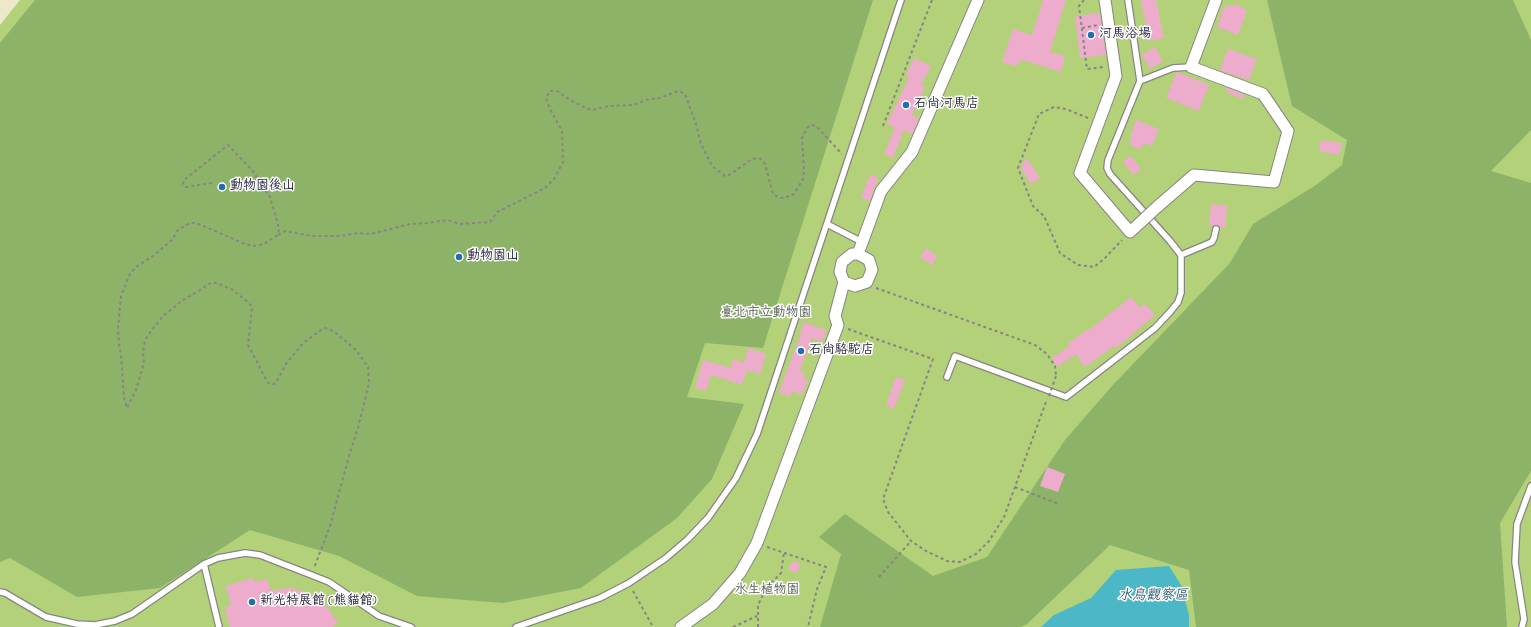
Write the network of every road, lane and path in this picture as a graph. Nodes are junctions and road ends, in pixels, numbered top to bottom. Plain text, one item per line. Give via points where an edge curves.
1 (901, 0) edge
2 (932, 0) edge
3 (1084, 0) edge
4 (1105, 0) edge
5 (1128, 0) edge
6 (1216, 0) edge
7 (977, 1) edge
8 (1108, 24) junction
9 (1082, 28) junction
10 (1114, 65) junction
11 (1191, 67) junction
12 (1140, 81) junction
13 (1099, 123) junction
14 (883, 126) dead end
15 (848, 160) junction
16 (212, 183) dead end
17 (826, 224) junction
18 (1216, 229) dead end
19 (1130, 232) junction
20 (278, 235) junction
21 (862, 242) junction
22 (858, 254) junction
23 (1181, 255) junction
24 (844, 282) junction
25 (867, 282) junction
26 (838, 325) junction
27 (947, 377) dead end
28 (1531, 486) edge
29 (1016, 487) junction
30 (1059, 504) dead end
31 (911, 541) junction
32 (758, 543) junction
33 (784, 553) junction
34 (204, 564) junction
35 (311, 574) junction
36 (879, 577) dead end
37 (629, 583) junction
38 (0, 592) edge
39 (757, 616) junction
40 (116, 624) edge
41 (219, 627) edge
42 (410, 627) edge
43 (516, 627) edge
44 (653, 627) edge
45 (681, 627) edge
46 (733, 627) edge
47 (758, 627) edge
48 (808, 627) edge
49 (1522, 627) edge

1 - 15 lane
2 - 14 path
3 - 9 path via 1079,6
4 - 8 street
5 - 12 lane
6 - 11 street
7 - 21 street via 912,152 881,191
8 - 9 path
8 - 10 street
9 - 10 path via 1088,69
10 - 13 street via 1116,76
11 - 12 lane via 1173,68
11 - 19 street, bridge via 1263,94 1288,131 1274,182 1194,175
12 - 23 lane via 1107,168
13 - 19 street via 1080,172
13 - 19 path via 1066,109 1054,108 1039,114 1018,168 1033,206 1044,216 1060,253 1078,265 1094,267
15 - 17 lane
15 - 20 path via 816,126 812,125 802,138 803,179 794,194 780,198 773,194 765,164 761,159 752,159 725,176 712,166 701,144 685,94 678,91 633,105 592,110 557,91 550,91 546,98 562,131 563,162 554,179 545,188 498,212 490,222 460,224 447,220 410,224 371,234 341,236 311,236 285,231
16 - 20 path via 186,186 183,184 184,180 228,145 252,170 270,197 279,228
17 - 21 lane
17 - 37 lane via 757,434 736,478 708,518 688,539 666,558
18 - 23 lane via 1212,242
20 - 35 path via 264,244 253,246 190,223 178,230 172,240 130,274 121,296 118,329 124,398 127,408 136,390 144,363 145,340 151,331 163,316 210,283 217,283 233,290 252,307 248,345 268,383 274,384 303,343 324,328 336,333 356,350 368,367 369,383 330,526
21 - 22 street
22 - 24 street via 852,254 842,262 840,272
22 - 25 street via 868,260 872,270
23 - 27 lane via 1181,293 1170,312 1155,328 1066,397 955,356
24 - 25 street via 855,286
24 - 26 street via 835,316
25 - 29 path, bridge via 880,290 1035,345 1047,354 1055,366 1056,376
26 - 31 path via 933,359 883,499 888,512
26 - 32 street
28 - 49 lane via 1517,524 1515,562 1524,619
29 - 30 path
29 - 31 path via 1004,517 989,541 976,554 960,562 947,561
31 - 36 path
32 - 33 path
32 - 45 street via 740,573 712,604
33 - 39 path via 781,573 767,587 758,605
33 - 48 path via 826,567 817,589
34 - 35 lane via 218,558 245,553
34 - 40 lane via 146,606
34 - 41 lane
35 - 42 lane via 329,582 379,616
37 - 43 lane via 593,600
37 - 44 path
38 - 40 lane via 46,617 77,624
39 - 46 path
39 - 47 path

